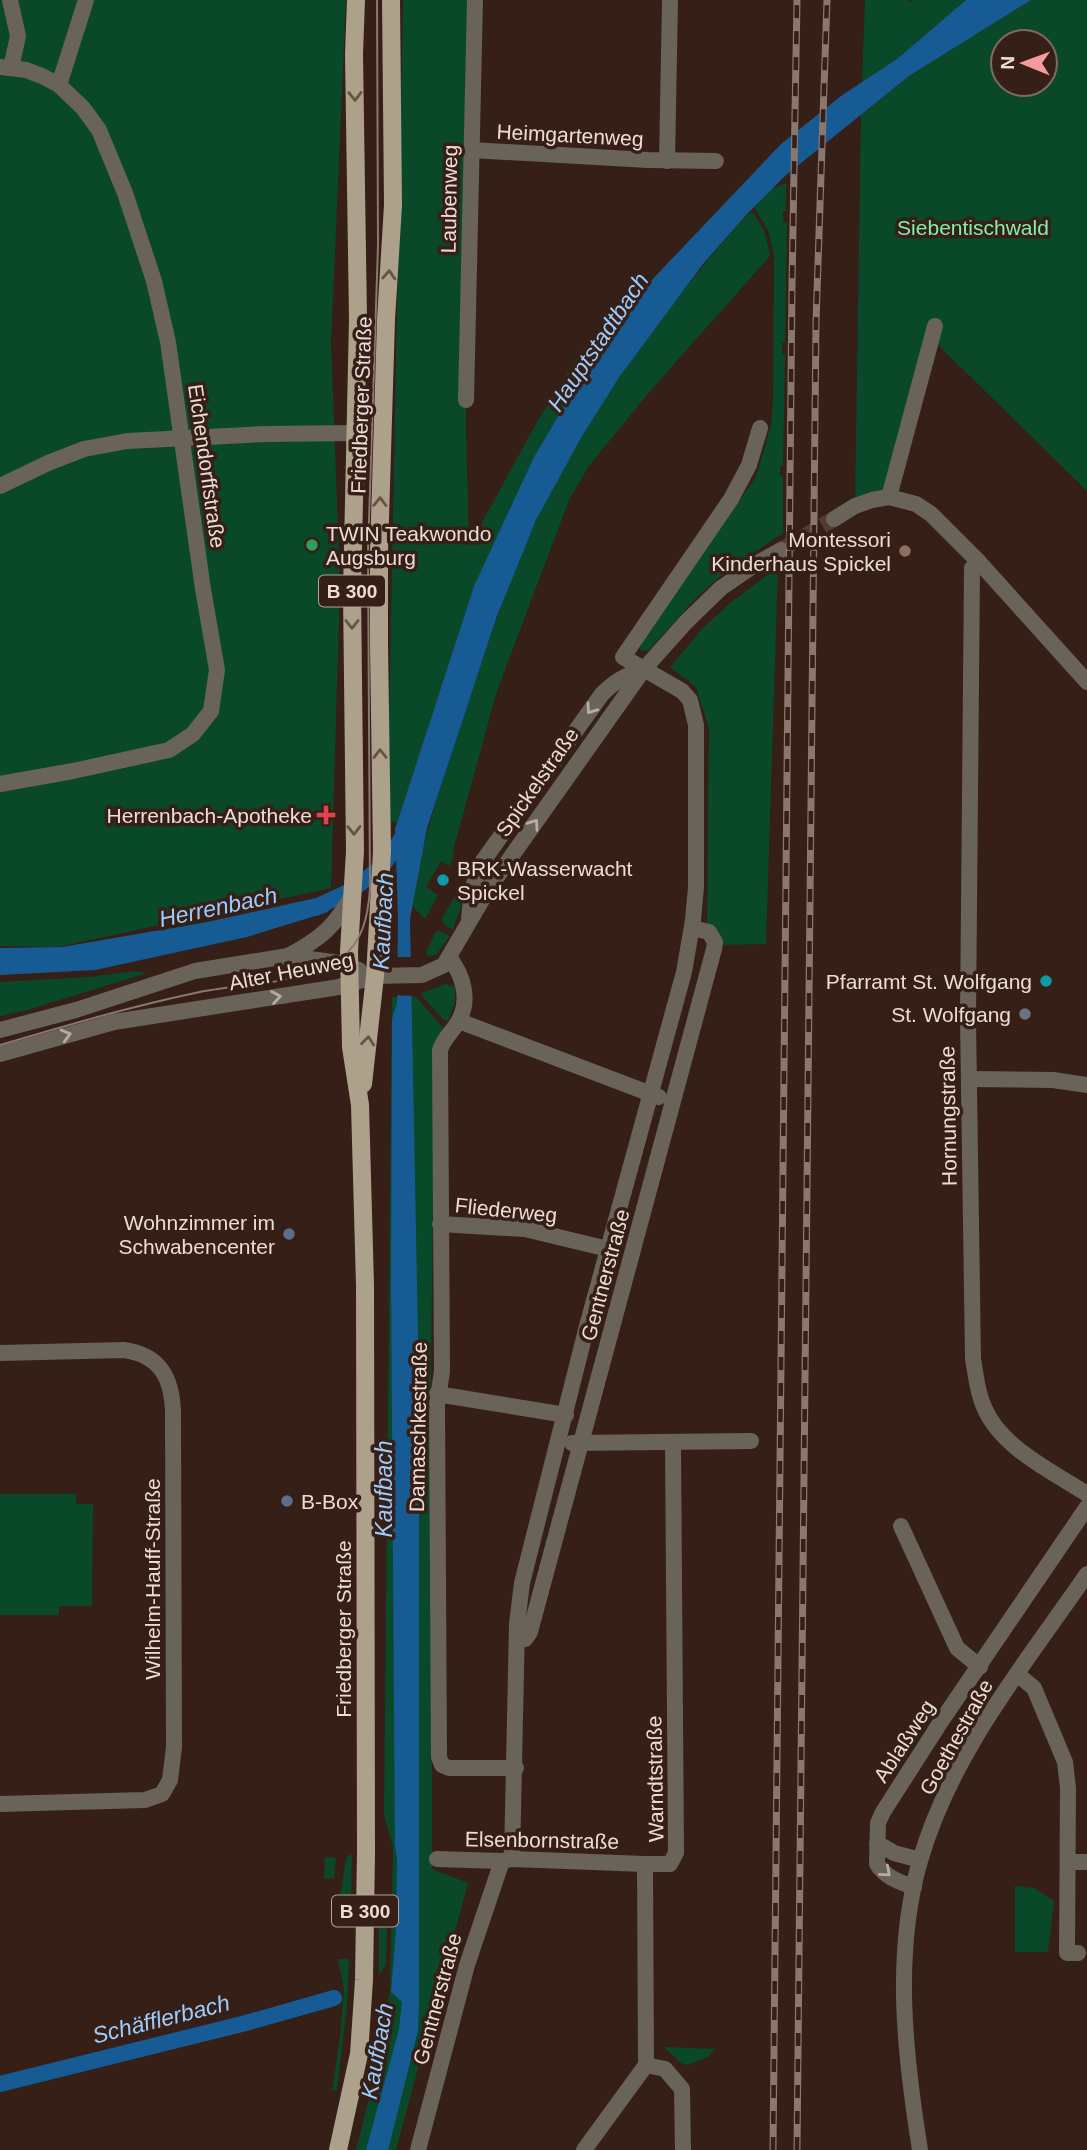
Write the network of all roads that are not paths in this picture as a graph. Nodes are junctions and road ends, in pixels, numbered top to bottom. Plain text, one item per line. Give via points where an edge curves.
1 (10, 0) edge
2 (86, 0) edge
3 (356, 0) edge
4 (391, 0) edge
5 (475, 0) edge
6 (670, 0) edge
7 (5, 67) edge
8 (59, 85) junction
9 (471, 150) junction
10 (667, 161) junction
11 (716, 161) dead end
12 (935, 326) dead end
13 (466, 400) dead end
14 (760, 428) dead end
15 (356, 433) junction
16 (182, 437) junction
17 (0, 486) edge
18 (889, 497) junction
19 (834, 519) tunnel mouth
20 (781, 550) tunnel mouth
21 (979, 562) junction
22 (623, 657) junction
23 (644, 669) junction
24 (1087, 682) edge
25 (613, 683) junction
26 (0, 784) edge
27 (345, 919) junction
28 (469, 922) junction
29 (692, 928) junction
30 (288, 956) junction
31 (449, 957) junction
32 (350, 975) junction
33 (383, 976) junction
34 (459, 1021) junction
35 (0, 1030) edge
36 (0, 1055) edge
37 (969, 1079) junction
38 (1087, 1084) edge
39 (651, 1095) junction
40 (672, 1102) junction
41 (360, 1105) junction
42 (440, 1224) junction
43 (608, 1249) junction
44 (0, 1353) edge
45 (438, 1394) junction
46 (566, 1415) junction
47 (751, 1441) dead end
48 (559, 1443) junction
49 (673, 1443) junction
50 (582, 1444) junction
51 (1087, 1494) edge
52 (1087, 1507) edge
53 (901, 1526) dead end
54 (1086, 1578) edge
55 (517, 1640) junction
56 (980, 1667) junction
57 (1017, 1674) junction
58 (516, 1768) junction
59 (0, 1804) edge
60 (877, 1843) junction
61 (437, 1859) dead end
62 (507, 1860) junction
63 (920, 1860) junction
64 (1068, 1862) junction
65 (1087, 1862) edge
66 (645, 1864) junction
67 (914, 1887) junction
68 (1078, 1953) dead end
69 (646, 2065) junction
70 (338, 2150) edge
71 (418, 2150) edge
72 (584, 2150) edge
73 (683, 2150) edge
74 (920, 2150) edge

1 - 7 street via 18,36
2 - 8 street
3 -> 15 main road, Friedberger Straße / B 300
33 -> 4 main road, Friedberger Straße / B 300 via 379,565 393,205
5 - 9 street, Laubenweg
6 - 10 street, Heimgartenweg
7 - 8 street, Eichendorffstraße
8 - 16 street, Eichendorffstraße via 99,130 125,193 162,310
9 - 10 street, Heimgartenweg
9 - 13 street, Laubenweg
10 - 11 street, Heimgartenweg
12 - 18 street
14 - 22 street, Spickelstraße via 749,465 731,499
15 - 16 street
15 -> 27 main road, Friedberger Straße / B 300 via 354,860
16 - 17 street via 84,449
16 - 26 street, Eichendorffstraße via 217,670 211,711 193,733 169,750
18 - 19 street via 863,503
18 - 21 street via 931,514
20 - 23 street, Spickelstraße via 721,588
21 - 24 street
21 - 37 street, Hornungstraße via 972,568
22 - 23 street
22 - 25 street, Spickelstraße
23 - 25 street, Spickelstraße
28 -> 23 street, Spickelstraße
23 - 29 street, Gentnerstraße via 682,691 694,711 696,887
25 -> 28 street, Spickelstraße via 483,861 473,886
27 - 30 street
27 - 32 main road, Friedberger Straße / B 300
28 - 31 street, Spickelstraße
29 - 39 street, Gentnerstraße
29 - 40 street, Gentnerstraße via 709,932 715,942
30 - 32 street, Alter Heuweg
30 - 35 street, Alter Heuweg via 195,971
31 - 33 street, Spickelstraße via 444,965 416,976
31 - 34 street via 464,987
32 - 33 street, Alter Heuweg
36 -> 32 street, Alter Heuweg via 114,1022 330,989
32 - 41 main road, Friedberger Straße / B 300
41 -> 33 main road, Friedberger Straße / B 300
34 - 39 street
34 - 42 street, Damaschkestraße via 440,1050
37 - 38 street
37 - 51 street, Hornungstraße via 973,1359 979,1392 994,1425 1014,1445
39 - 40 street
39 - 43 street, Gentnerstraße
40 - 50 street, Gentnerstraße
41 - 70 main road, Friedberger Straße / B 300 via 365,1284 365,1967 359,2053
42 - 43 street, Fliederweg via 525,1229
42 - 45 street, Damaschkestraße via 442,1371
43 - 46 street, Gentnerstraße
44 - 59 street, Wilhelm-Hauff-Straße via 138,1352 149,1357 166,1377 173,1412 173,1747 170,1780 162,1794 145,1800
45 - 46 street
45 - 58 street, Damaschkestraße via 439,1761 450,1768
46 - 48 street, Gentnerstraße
47 - 49 street
48 - 50 street
48 - 55 street, Gentnerstraße via 524,1571
49 - 50 street
49 - 66 street, Warndtstraße via 677,1853 670,1864
50 - 55 street, Gentnerstraße via 530,1632 526,1639
52 - 56 street, Ablaßweg
53 - 56 street via 957,1648
54 - 57 street, Goethestraße
55 - 58 street, Gentnerstraße
56 - 60 street, Ablaßweg via 883,1812
57 - 63 street, Goethestraße via 968,1751
57 - 64 street via 1034,1688 1065,1762
58 - 62 street, Gentnerstraße
60 - 63 street
60 -> 67 street, Ablaßweg via 881,1871
61 - 62 street, Elsenbornstraße
62 - 66 street, Elsenbornstraße
62 - 71 street, Gentnerstraße via 467,1965
63 - 67 street, Goethestraße
64 - 65 street
64 - 68 street via 1067,1953
66 - 69 street, Warndtstraße
67 - 74 street, Goethestraße via 904,2016
69 - 72 street
69 - 73 street via 665,2069 682,2089

